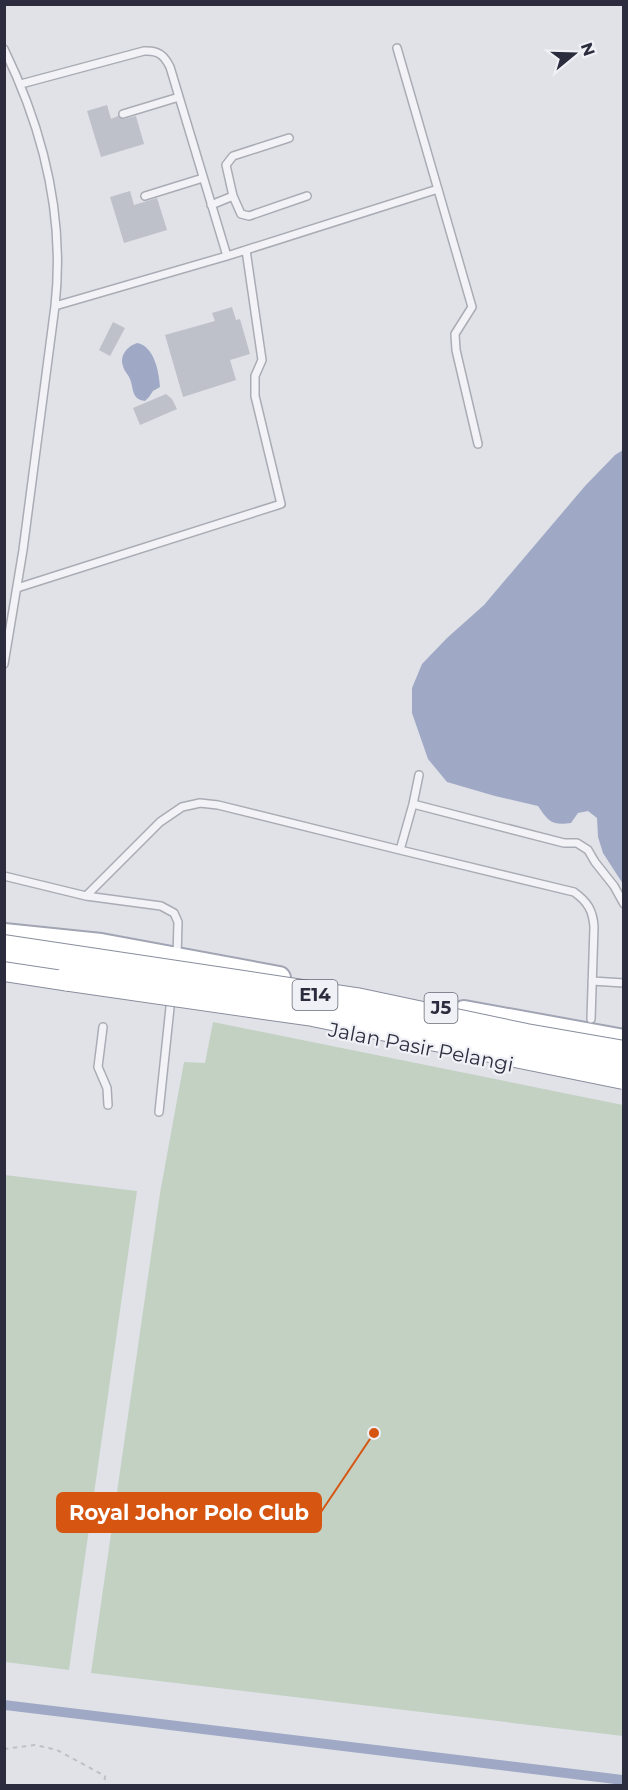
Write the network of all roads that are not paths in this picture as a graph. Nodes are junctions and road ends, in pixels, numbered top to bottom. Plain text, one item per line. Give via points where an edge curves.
1 (397, 48) dead end
2 (4, 49) edge
3 (21, 84) junction
4 (179, 97) junction
5 (123, 114) dead end
6 (289, 138) dead end
7 (203, 178) junction
8 (438, 189) junction
9 (145, 196) dead end
10 (233, 196) junction
11 (307, 196) dead end
12 (212, 206) junction
13 (246, 250) junction
14 (227, 256) junction
15 (55, 306) junction
16 (478, 444) dead end
17 (17, 588) junction
18 (4, 664) edge
19 (419, 775) dead end
20 (413, 804) junction
21 (400, 850) junction
22 (4, 876) edge
23 (86, 896) junction
24 (624, 904) edge
25 (4, 935) edge
26 (4, 948) edge
27 (177, 958) junction
28 (4, 968) edge
29 (4, 976) edge
30 (592, 981) junction
31 (624, 983) edge
32 (170, 1001) junction
33 (591, 1019) dead end
34 (103, 1027) dead end
35 (624, 1041) edge
36 (624, 1054) edge
37 (624, 1076) edge
38 (624, 1085) edge
39 (108, 1105) dead end
40 (159, 1112) dead end

1 - 8 lane
2 - 3 lane
3 - 4 lane via 152,51 166,60
3 - 15 lane via 52,191 58,248
4 - 5 lane
4 - 7 lane
6 - 10 lane via 233,156 226,165
7 - 9 lane
7 - 12 lane
8 - 13 lane
8 - 16 lane via 472,307 455,334
10 - 11 lane via 241,214 249,216
10 - 12 lane
12 - 14 lane
13 - 14 lane
13 - 17 lane via 262,360 255,376 255,396 281,504
14 - 15 lane
15 - 17 lane
17 - 18 lane
19 - 20 lane
20 - 21 lane
20 - 24 lane via 564,843 577,843 588,850
21 - 23 lane via 200,803 182,807 160,822
21 - 30 lane via 574,892 584,899 593,915
22 - 23 lane
23 - 27 lane via 161,906 174,913 178,922
25 - 27 main road, Jalan Pasir Pelangi / J5
26 - 36 highway, E14, bridge via 356,1001
27 - 32 lane
27 - 35 main road, Jalan Pasir Pelangi / J5
28 - 37 highway, E14, bridge via 313,1013
29 - 32 main road, Jalan Pasir Pelangi / J5
30 - 31 lane
30 - 33 lane
32 - 38 main road, Jalan Pasir Pelangi / J5
32 - 40 lane
34 - 39 lane via 98,1067

